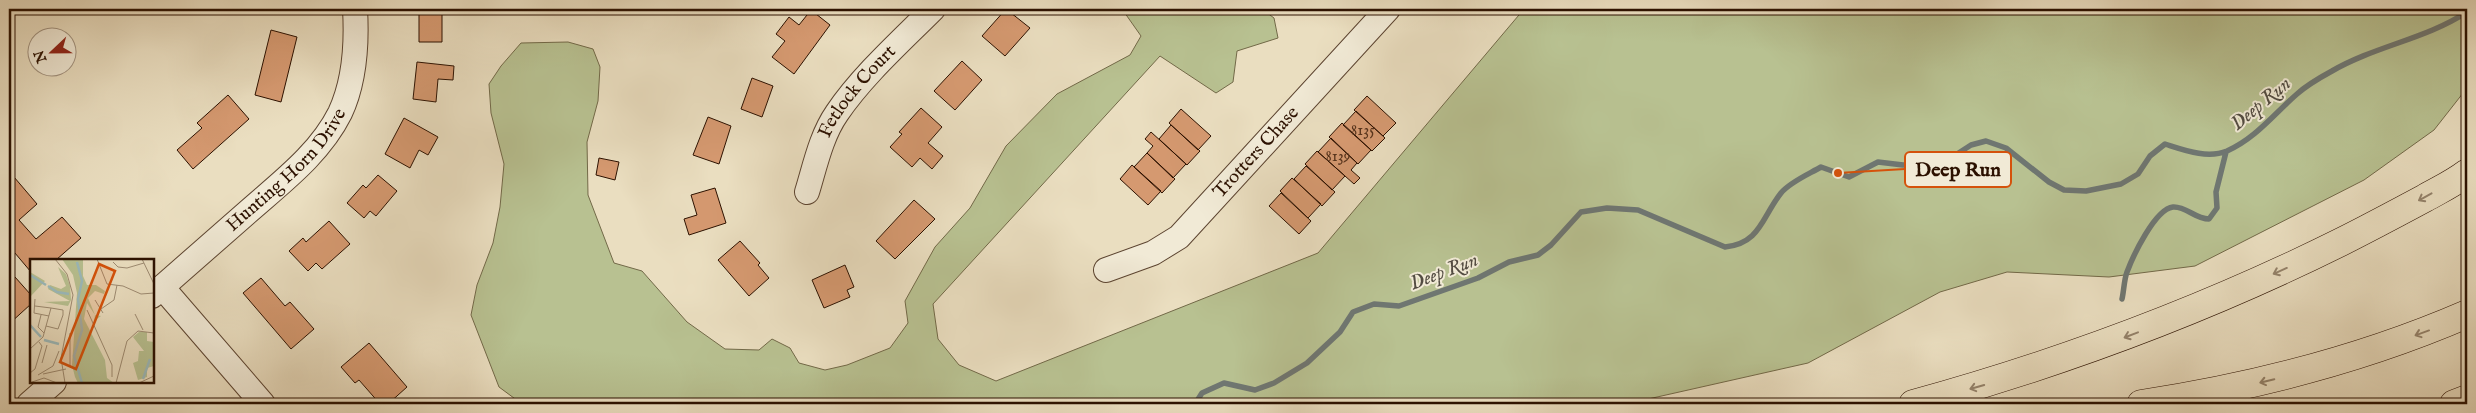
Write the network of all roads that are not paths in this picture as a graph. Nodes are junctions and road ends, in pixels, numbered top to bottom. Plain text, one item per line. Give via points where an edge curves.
1 (355, 9) edge
2 (932, 9) edge
3 (1388, 9) edge
4 (2467, 173) edge
5 (807, 192) dead end
6 (1106, 270) dead end
7 (157, 292) edge
8 (2467, 314) edge
9 (53, 383) edge
10 (2467, 400) edge
11 (29, 404) edge
12 (263, 404) edge
13 (1913, 404) edge
14 (2141, 404) edge
15 (2454, 404) edge

1 - 7 street, Hunting Horn Drive via 352,75 340,113 321,142 298,168
2 - 5 street, Fetlock Court via 836,114 825,136
3 - 6 street, Trotters Chase via 1179,237 1153,253
4 -> 13 highway via 2377,224 2188,312 2108,344 2003,379
7 - 12 street
8 -> 14 highway via 2357,356 2270,380
9 - 11 street
10 - 15 highway

